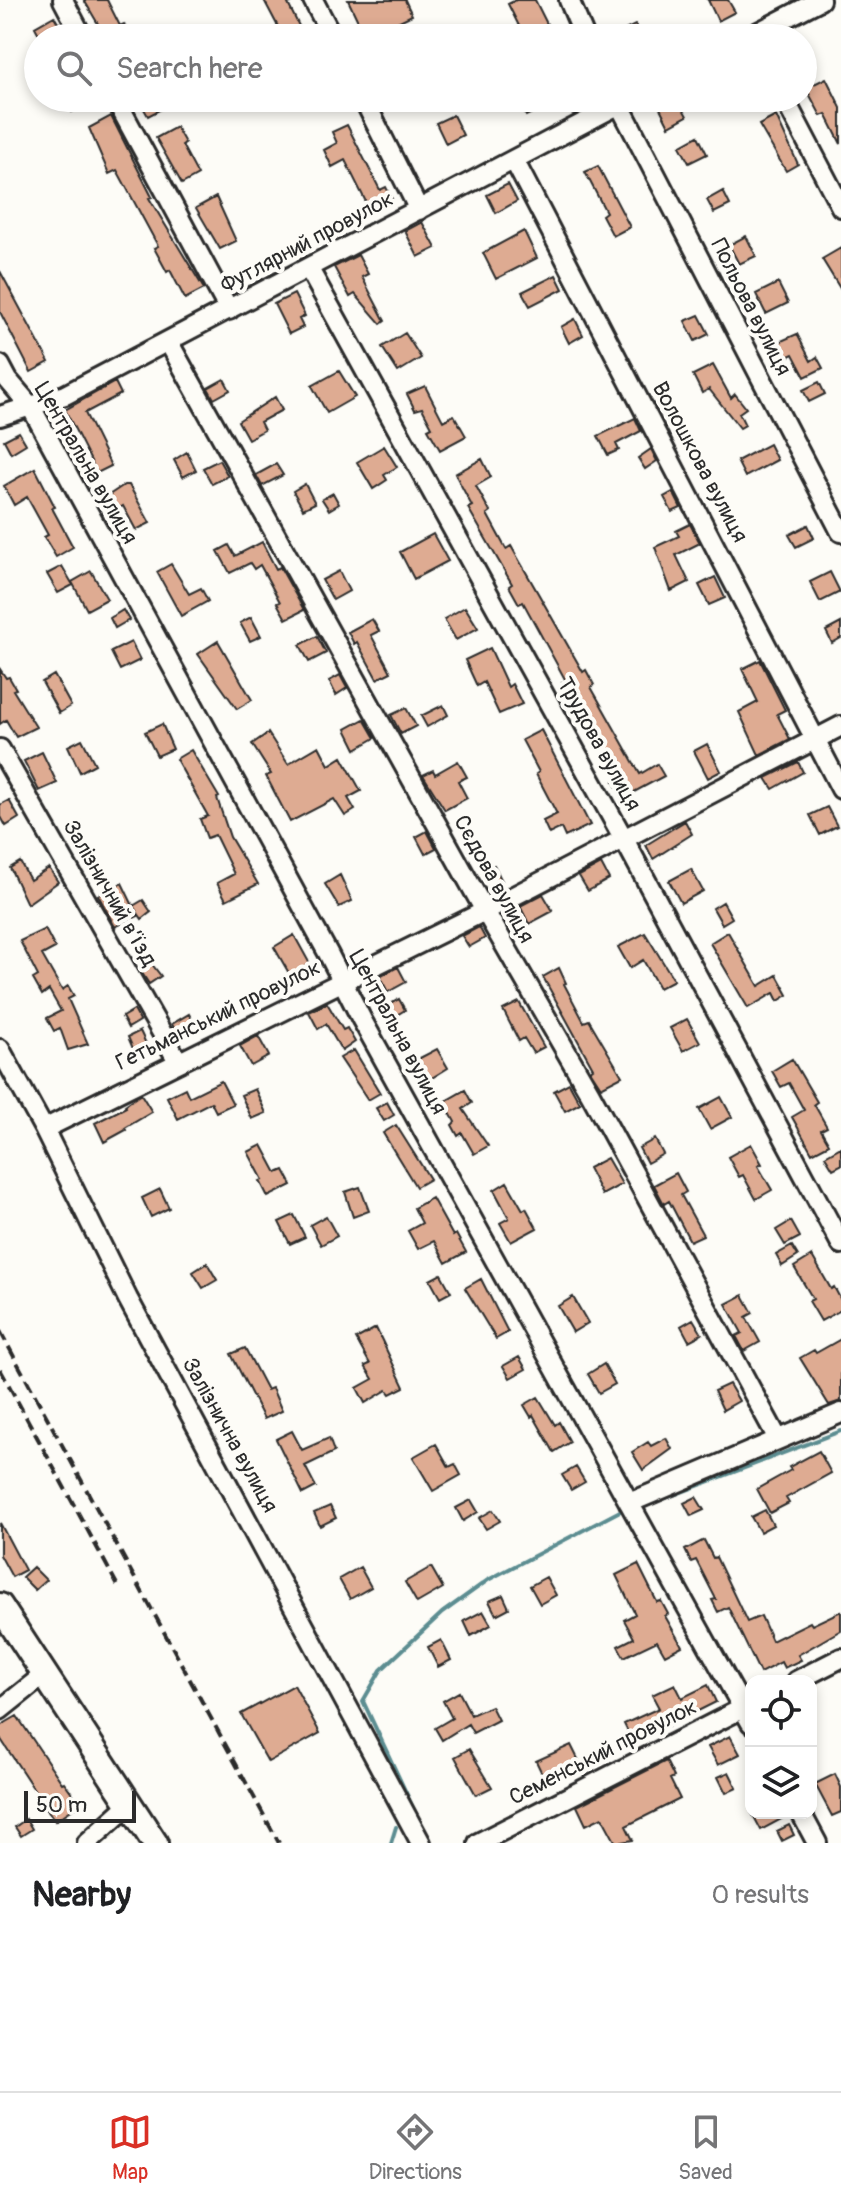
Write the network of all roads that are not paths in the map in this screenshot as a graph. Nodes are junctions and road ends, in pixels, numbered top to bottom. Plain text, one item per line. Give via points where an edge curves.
1 (63, 0) edge
2 (313, 0) edge
3 (569, 0) edge
4 (820, 0) edge
5 (76, 24) edge
6 (326, 24) edge
7 (579, 24) edge
8 (775, 24) edge
9 (123, 112) edge
10 (370, 112) edge
11 (600, 112) edge
12 (628, 112) edge
13 (791, 112) edge
14 (514, 160) junction
15 (841, 207) edge
16 (419, 210) junction
17 (309, 269) junction
18 (229, 310) junction
19 (168, 341) junction
20 (4, 372) edge
21 (31, 407) junction
22 (0, 415) edge
23 (841, 532) edge
24 (841, 726) edge
25 (815, 741) junction
26 (0, 749) edge
27 (841, 789) edge
28 (625, 841) junction
29 (485, 911) junction
30 (342, 981) junction
31 (0, 1049) edge
32 (178, 1061) junction
33 (44, 1129) junction
34 (841, 1244) edge
35 (841, 1413) edge
36 (778, 1439) junction
37 (629, 1503) junction
38 (0, 1606) edge
39 (841, 1658) edge
40 (45, 1674) junction
41 (808, 1675) edge
42 (745, 1707) edge
43 (0, 1710) edge
44 (745, 1713) edge
45 (130, 1804) junction
46 (804, 1819) edge
47 (87, 1843) edge
48 (155, 1843) edge
49 (421, 1843) edge
50 (478, 1843) edge
51 (817, 1843) edge

1 - 5 street
2 - 6 street
3 - 7 street
4 - 8 street
9 - 18 street
10 - 16 street
11 - 14 street, Футлярний провулок
12 - 23 street, Польова вулиця
13 - 15 street
14 - 16 street, Футлярний провулок
14 - 25 street, Волошкова вулиця
16 - 17 street, Футлярний провулок
17 - 18 street, Футлярний провулок
17 - 28 street, Трудова вулиця
18 - 19 street, Футлярний провулок
19 - 21 street, Футлярний провулок
19 - 29 street, Сєдова вулиця
20 - 21 street, Центральна вулиця
20 - 22 street via 10,402
21 - 22 street, Футлярний провулок
21 - 30 street, Центральна вулиця
24 - 25 street, Гетьманський провулок
25 - 27 street, Волошкова вулиця
25 - 28 street, Гетьманський провулок
26 - 32 street, Залізничний в’їзд
28 - 29 street, Гетьманський провулок
28 - 34 street, Трудова вулиця
29 - 30 street, Гетьманський провулок
29 - 36 street, Сєдова вулиця
30 - 32 street, Гетьманський провулок
30 - 37 street, Центральна вулиця
31 - 33 street, Залізнична вулиця
32 - 33 street, Гетьманський провулок
33 - 49 street, Залізнична вулиця via 128,1299
35 - 36 street
36 - 37 street
37 - 42 street, Центральна вулиця
38 - 40 main road
39 - 41 street
40 - 43 street
40 - 45 main road
44 - 50 street, Семенський провулок
45 - 47 street
45 - 48 main road
46 - 51 street

